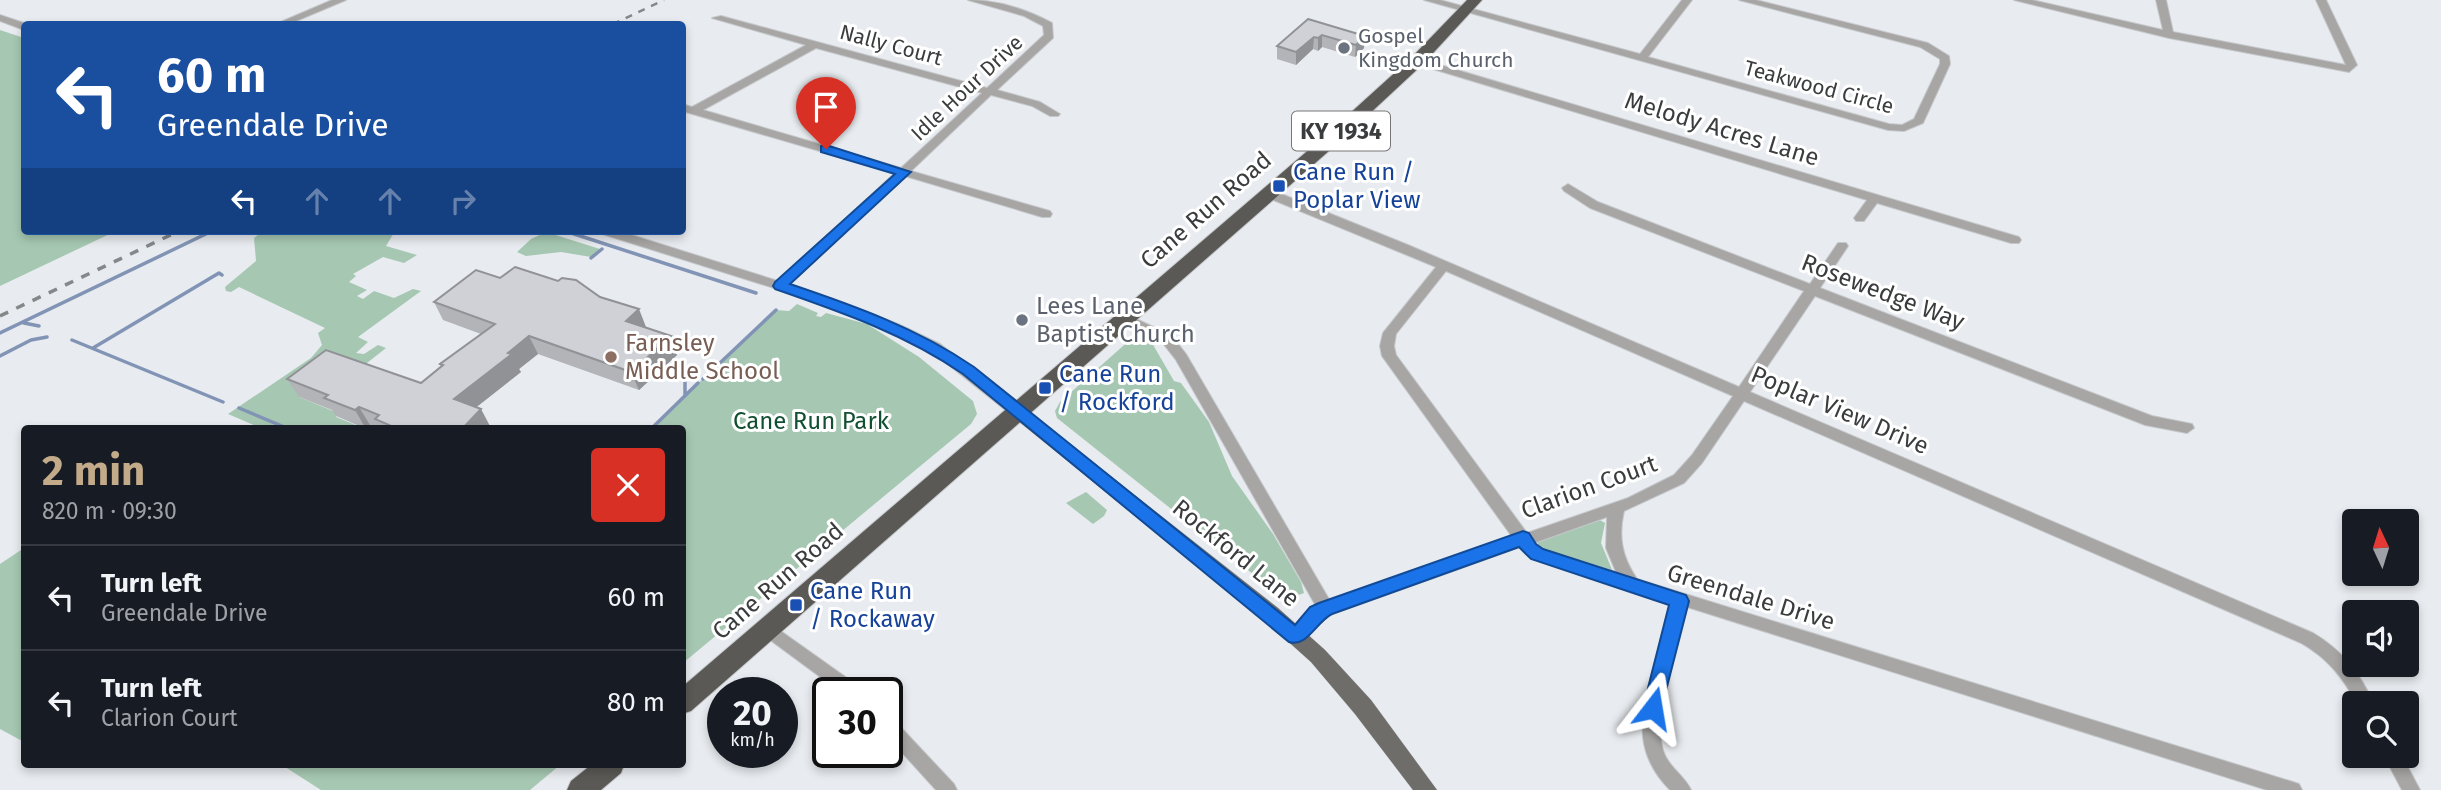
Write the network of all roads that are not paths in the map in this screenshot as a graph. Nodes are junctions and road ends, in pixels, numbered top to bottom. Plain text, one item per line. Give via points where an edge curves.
1 (341, 0) edge
2 (973, 0) edge
3 (1429, 0) edge
4 (1687, 0) edge
5 (1744, 0) edge
6 (2019, 0) edge
7 (2161, 0) edge
8 (2321, 0) edge
9 (1471, 5) edge
10 (0, 18) edge
11 (717, 18) dead end
12 (288, 21) edge
13 (21, 26) edge
14 (2169, 35) junction
15 (814, 45) junction
16 (1642, 58) junction
17 (1417, 61) junction
18 (992, 92) junction
19 (688, 108) edge
20 (1054, 114) dead end
21 (905, 172) junction
22 (1568, 188) dead end
23 (1270, 194) junction
24 (1875, 197) junction
25 (1046, 214) dead end
26 (1860, 218) dead end
27 (619, 235) edge
28 (2015, 240) dead end
29 (1842, 246) dead end
30 (1444, 265) junction
31 (780, 286) junction
32 (1812, 289) junction
33 (1125, 319) junction
34 (1740, 394) junction
35 (1018, 412) junction
36 (2187, 428) dead end
37 (1617, 507) junction
38 (1523, 538) junction
39 (1633, 586) junction
40 (1680, 601) junction
41 (1325, 609) junction
42 (768, 629) junction
43 (1296, 636) junction
44 (833, 677) edge
45 (2359, 691) edge
46 (686, 700) edge
47 (903, 741) edge
48 (608, 768) edge
49 (2399, 768) edge
50 (582, 790) edge
51 (948, 790) edge
52 (1426, 790) edge
53 (1682, 790) edge
54 (2293, 790) edge
55 (2411, 790) edge

1 - 12 street
2 - 18 street, Idle Hour Drive via 1038,17 1049,29 1046,42
3 - 9 street, Teakwood Circle
4 - 16 street
5 - 16 street, Teakwood Circle via 1941,53 1945,64 1919,121 1904,128 1888,127
6 - 14 street
7 - 14 street
8 - 14 street via 2352,65 2349,69
9 - 16 street, Teakwood Circle
9 - 17 highway, Cane Run Road / KY 1934
10 - 13 street
11 - 15 street, Nally Court
15 - 18 street, Nally Court
15 - 19 street
17 - 23 highway, Cane Run Road / KY 1934
17 - 24 street, Melody Acres Lane
18 - 20 street, Nally Court
18 - 21 street, Idle Hour Drive
19 - 21 street
21 - 25 street
21 - 31 street, Idle Hour Drive
22 - 32 street, Rosewedge Way via 1594,205
23 - 30 street, Poplar View Drive
23 - 33 highway, Cane Run Road / KY 1934
24 - 26 street
24 - 28 street, Melody Acres Lane
27 - 31 street
29 - 32 street, Clarion Court
30 - 34 street, Poplar View Drive
30 - 38 street, Greendale Drive via 1397,323 1387,350
31 - 35 street via 864,314 935,347
32 - 34 street, Clarion Court
32 - 36 street, Rosewedge Way via 2150,421
33 - 35 highway, Cane Run Road / KY 1934
33 - 41 street, Rockford Lane via 1167,339 1181,357
34 - 37 street, Clarion Court via 1679,479
34 - 45 street, Poplar View Drive via 2307,638 2344,665
35 - 42 highway, Cane Run Road / KY 1934
35 - 43 main road, Rockford Lane
37 - 38 street, Clarion Court
37 - 39 street via 1611,545
38 - 39 street, Greendale Drive via 1537,554
38 - 41 street, Clarion Court
39 - 40 street, Greendale Drive
40 - 53 street via 1651,721 1657,758
40 - 54 street, Greendale Drive
41 - 43 street, Clarion Court
42 - 44 street
42 - 46 highway, Cane Run Road / KY 1934
43 - 52 main road, Rockford Lane via 1363,707
47 - 51 street
48 - 50 highway
49 - 55 street

